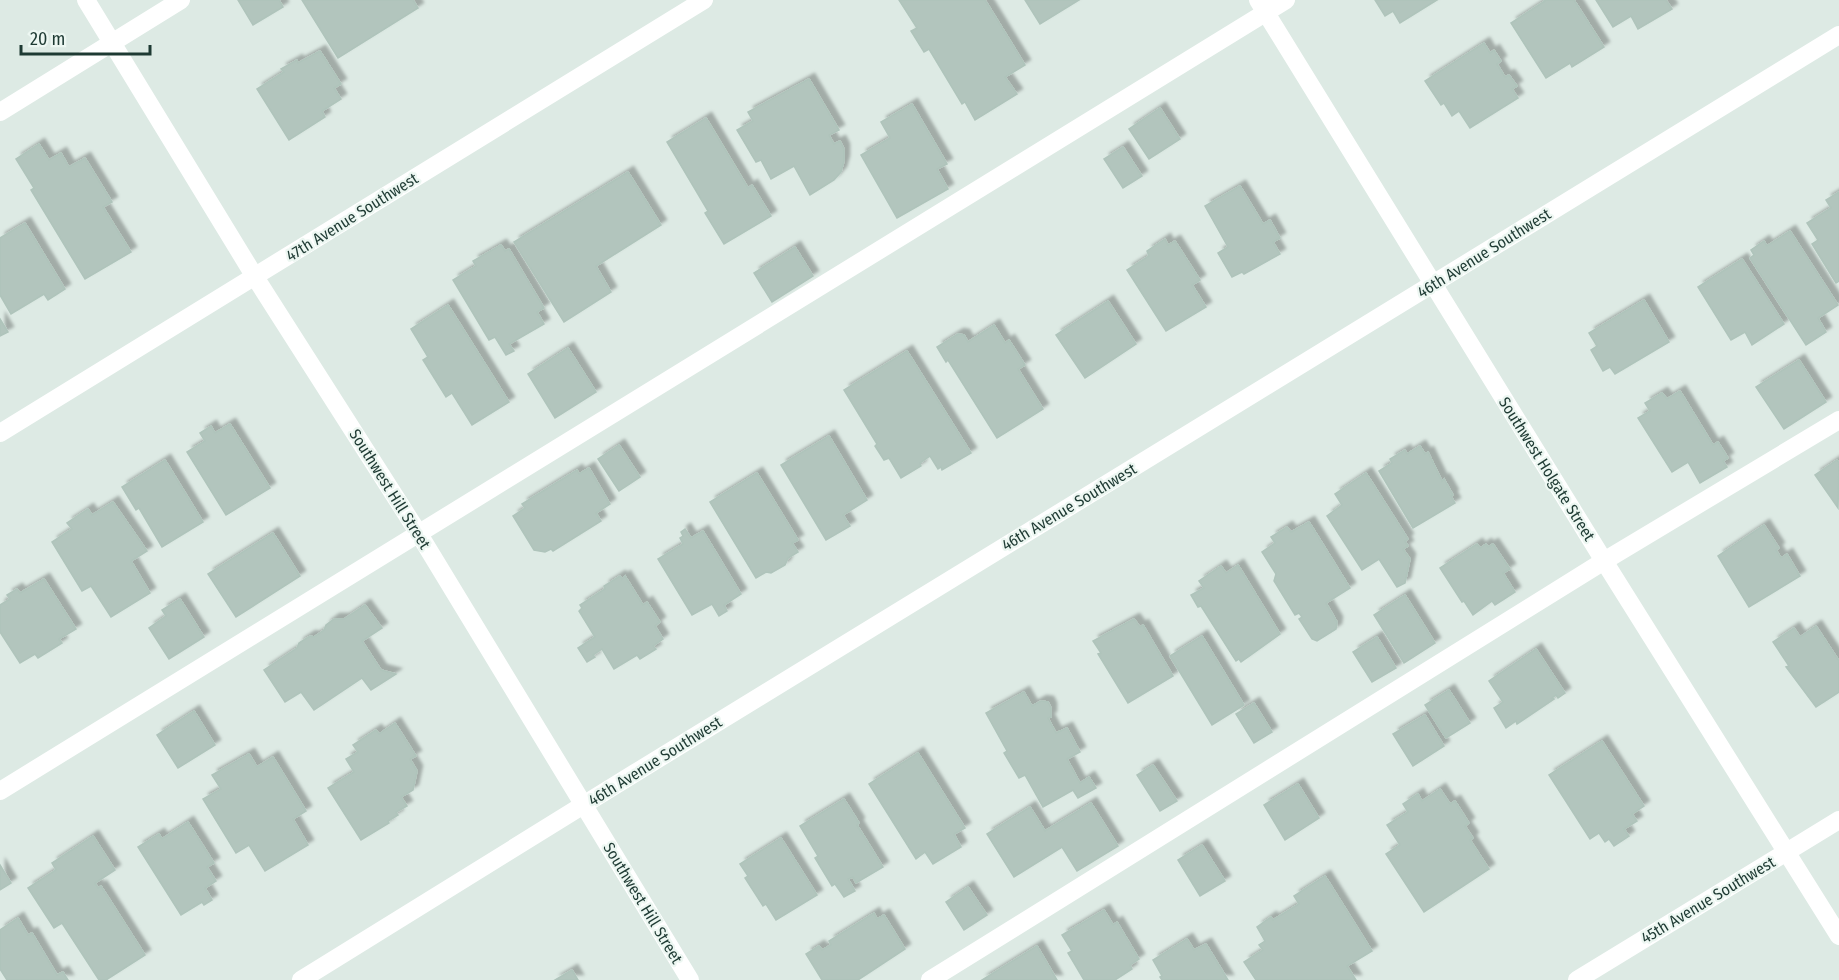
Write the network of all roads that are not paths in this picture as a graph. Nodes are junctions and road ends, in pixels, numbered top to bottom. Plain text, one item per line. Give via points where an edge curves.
1 (86, 0) edge
2 (181, 0) edge
3 (704, 0) edge
4 (1286, 0) edge
5 (1262, 6) edge
6 (1839, 35) edge
7 (112, 43) junction
8 (0, 112) edge
9 (255, 277) junction
10 (1433, 284) junction
11 (1839, 420) edge
12 (0, 433) edge
13 (418, 534) junction
14 (1604, 561) junction
15 (0, 791) edge
16 (584, 804) junction
17 (1839, 820) edge
18 (1786, 852) junction
19 (1839, 936) edge
20 (301, 980) edge
21 (690, 980) edge
22 (930, 980) edge
23 (1577, 980) edge

1 - 7 street, Southwest Hill Street
2 - 7 street
3 - 9 street, 47th Avenue Southwest
4 - 5 street
5 - 10 street, Southwest Holgate Street
5 - 13 street
6 - 10 street, 46th Avenue Southwest
7 - 8 street
7 - 9 street, Southwest Hill Street
9 - 12 street, 47th Avenue Southwest
9 - 13 street, Southwest Hill Street
10 - 14 street, Southwest Holgate Street
10 - 16 street, 46th Avenue Southwest
11 - 14 street
13 - 15 street
13 - 16 street, Southwest Hill Street
14 - 18 street, Southwest Holgate Street
14 - 22 street
16 - 20 street, 46th Avenue Southwest
16 - 21 street, Southwest Hill Street
17 - 18 street, 45th Avenue Southwest
18 - 19 street, Southwest Holgate Street
18 - 23 street, 45th Avenue Southwest

